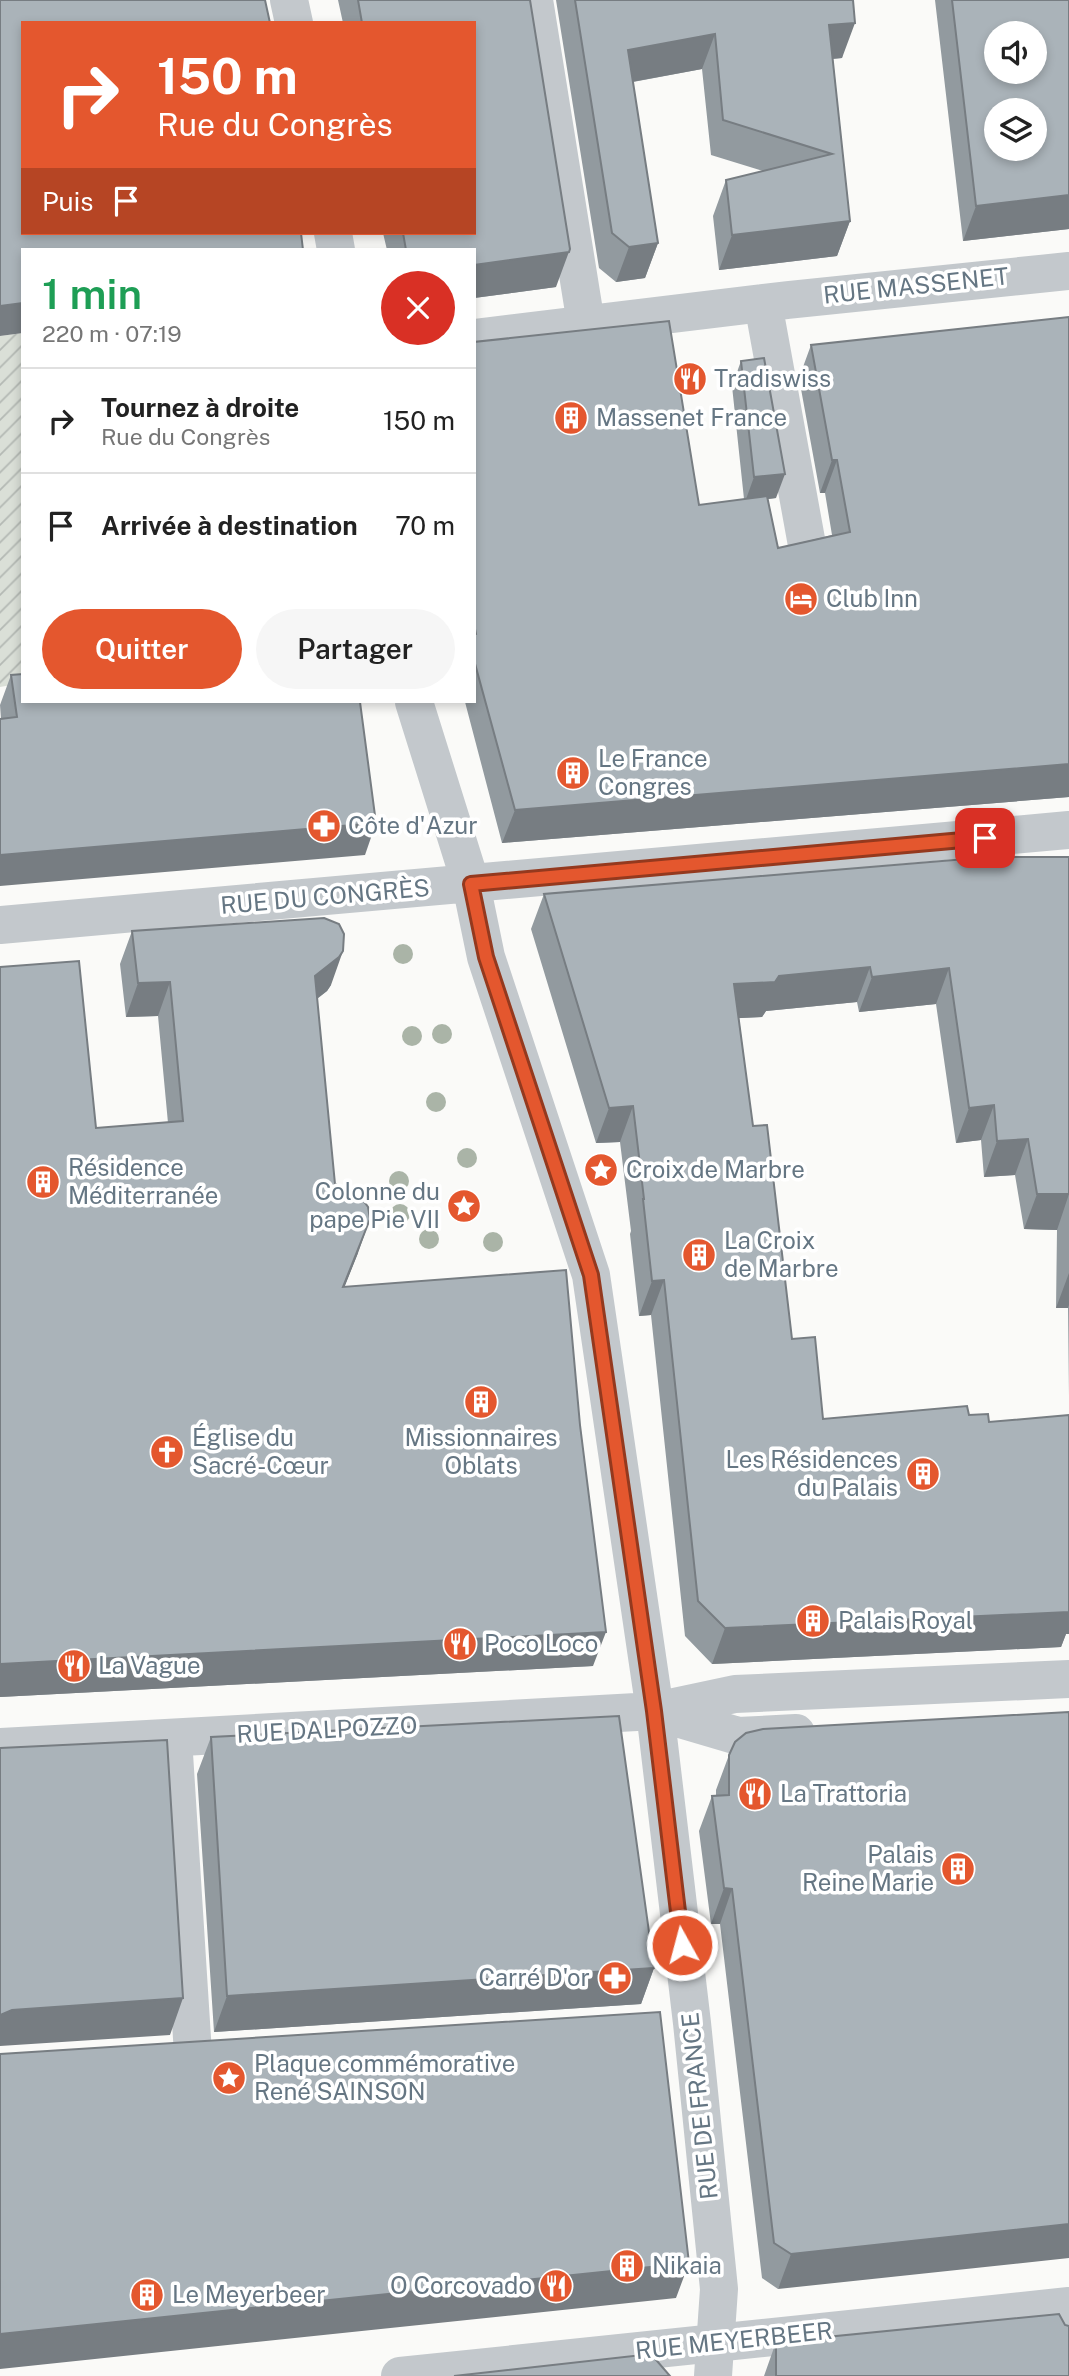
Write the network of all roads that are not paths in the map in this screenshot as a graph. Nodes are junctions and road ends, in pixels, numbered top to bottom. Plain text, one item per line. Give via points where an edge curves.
1 (289, 0) edge
2 (534, 0) edge
3 (294, 21) edge
4 (1069, 271) edge
5 (776, 301) junction
6 (586, 324) junction
7 (476, 338) edge
8 (807, 545) edge
9 (414, 703) edge
10 (1069, 830) edge
11 (471, 884) junction
12 (0, 925) edge
13 (1069, 1679) edge
14 (654, 1711) junction
15 (834, 1731) edge
16 (173, 1738) junction
17 (0, 1747) edge
18 (234, 2051) edge
19 (1069, 2306) edge
20 (714, 2359) edge
21 (400, 2376) edge

1 - 3 street
2 - 6 street
4 - 5 street, RUE MASSENET
5 - 6 street, RUE MASSENET
5 - 8 street
6 - 7 street, RUE MASSENET
9 - 11 street, RUE DE FRANCE
10 - 11 street, RUE DU CONGRÈS
11 - 12 street, RUE DU CONGRÈS
11 - 14 street, RUE DE FRANCE via 486,957 591,1275
13 - 14 street via 736,1694
14 - 15 street via 738,1736
14 - 16 street, RUE DALPOZZO
14 - 20 street, RUE DE FRANCE via 673,2024 719,2289
16 - 17 street, RUE DALPOZZO
16 - 18 street via 179,2055
19 - 20 street, RUE MEYERBEER
20 - 21 street, RUE MEYERBEER via 667,2349

